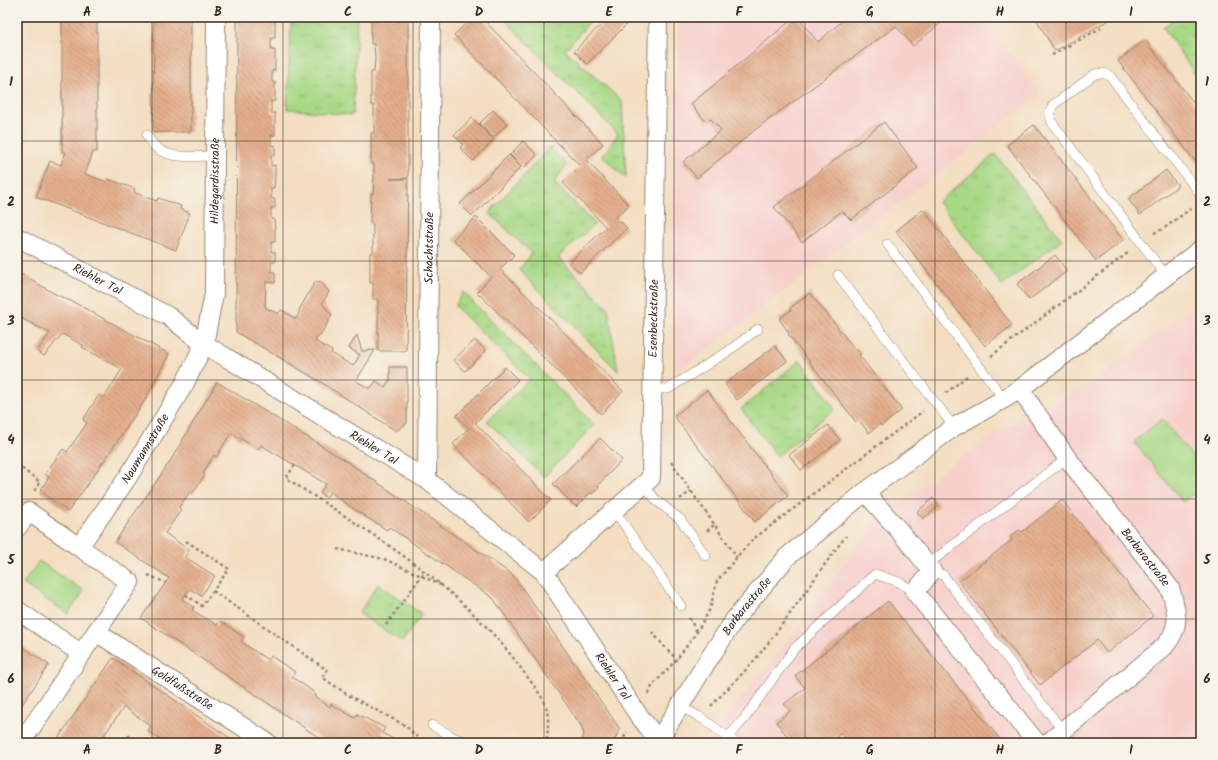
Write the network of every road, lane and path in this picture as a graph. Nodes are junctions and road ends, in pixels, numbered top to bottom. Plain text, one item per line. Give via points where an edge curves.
1 (216, 17) edge
2 (431, 17) edge
3 (658, 17) edge
4 (1101, 28) dead end
5 (1052, 55) dead end
6 (147, 135) dead end
7 (214, 156) junction
8 (1201, 195) edge
9 (17, 237) edge
10 (887, 244) dead end
11 (1201, 249) edge
12 (838, 275) dead end
13 (1166, 276) junction
14 (758, 329) dead end
15 (204, 344) junction
16 (652, 389) junction
17 (1020, 389) junction
18 (1004, 399) junction
19 (954, 427) junction
20 (1067, 458) junction
21 (651, 459) junction
22 (17, 465) edge
23 (294, 465) dead end
24 (427, 480) junction
25 (644, 484) junction
26 (864, 492) junction
27 (614, 510) junction
28 (29, 512) junction
29 (17, 528) edge
30 (849, 532) dead end
31 (186, 541) dead end
32 (79, 547) junction
33 (337, 549) dead end
34 (706, 556) dead end
35 (737, 556) dead end
36 (929, 568) junction
37 (425, 571) junction
38 (544, 572) junction
39 (422, 576) junction
40 (445, 587) junction
41 (213, 591) junction
42 (915, 592) junction
43 (186, 594) dead end
44 (681, 606) dead end
45 (17, 610) edge
46 (386, 625) dead end
47 (96, 632) junction
48 (652, 632) dead end
49 (82, 654) junction
50 (677, 659) dead end
51 (679, 706) junction
52 (700, 717) junction
53 (432, 725) dead end
54 (1063, 731) junction
55 (728, 737) junction
56 (657, 742) edge
57 (21, 743) edge
58 (124, 743) edge
59 (138, 743) edge
60 (268, 743) edge
61 (429, 743) edge
62 (466, 743) edge
63 (546, 743) edge
64 (736, 743) edge
65 (1037, 743) edge
66 (1048, 743) edge

1 - 7 street, Hildegardisstraße
2 - 24 street, Schachtstraße
3 - 16 street, Esenbeckstraße
4 - 5 path
6 - 7 lane via 156,147 168,155
7 - 15 street, Hildegardisstraße via 214,294
8 - 13 lane via 1110,76 1103,73 1095,74 1053,105 1050,111 1051,121
9 - 15 street, Riehler Tal via 168,316
10 - 18 lane
11 - 13 street, Barbarastraße
12 - 19 lane
13 - 17 street, Barbarastraße
14 - 16 lane via 668,389
15 - 24 street, Riehler Tal
15 - 32 street, Naumannstraße via 185,383 128,477
16 - 21 street, Esenbeckstraße
17 - 18 street, Barbarastraße
17 - 20 street, Barbarastraße
18 - 19 street, Barbarastraße
19 - 26 street, Barbarastraße
20 - 36 lane
20 - 54 street, Barbarastraße via 1170,588 1175,605 1176,628 1164,647
21 - 25 street, Esenbeckstraße via 651,478
21 - 35 path via 669,458
22 - 28 path via 40,482 30,497
23 - 37 path via 286,478
24 - 38 street, Riehler Tal
25 - 27 street, Esenbeckstraße
25 - 34 lane via 657,501 680,519
26 - 36 street
26 - 51 street, Barbarastraße via 787,557 735,619
27 - 38 street, Esenbeckstraße
27 - 44 lane
28 - 29 street
28 - 32 street
30 - 52 path via 757,658
31 - 41 path via 229,569
32 - 47 street via 130,582
33 - 39 path via 384,559
36 - 42 street
36 - 54 lane via 943,575
37 - 39 path
37 - 40 path
38 - 56 street, Riehler Tal
39 - 40 path
39 - 46 path
40 - 63 path via 487,626 510,652 536,689 546,709 549,728
41 - 43 path via 202,606
41 - 61 path via 327,670 322,677 348,695 406,726 417,737
42 - 55 lane via 899,582 875,574 794,649 745,718
42 - 65 street
45 - 49 street
47 - 49 street
47 - 60 street, Goldfußstraße
48 - 50 path
49 - 57 street
51 - 52 lane
51 - 56 street, Barbarastraße
52 - 55 lane
53 - 62 lane
54 - 66 street, Barbarastraße
55 - 64 lane
58 - 59 path via 129,736

